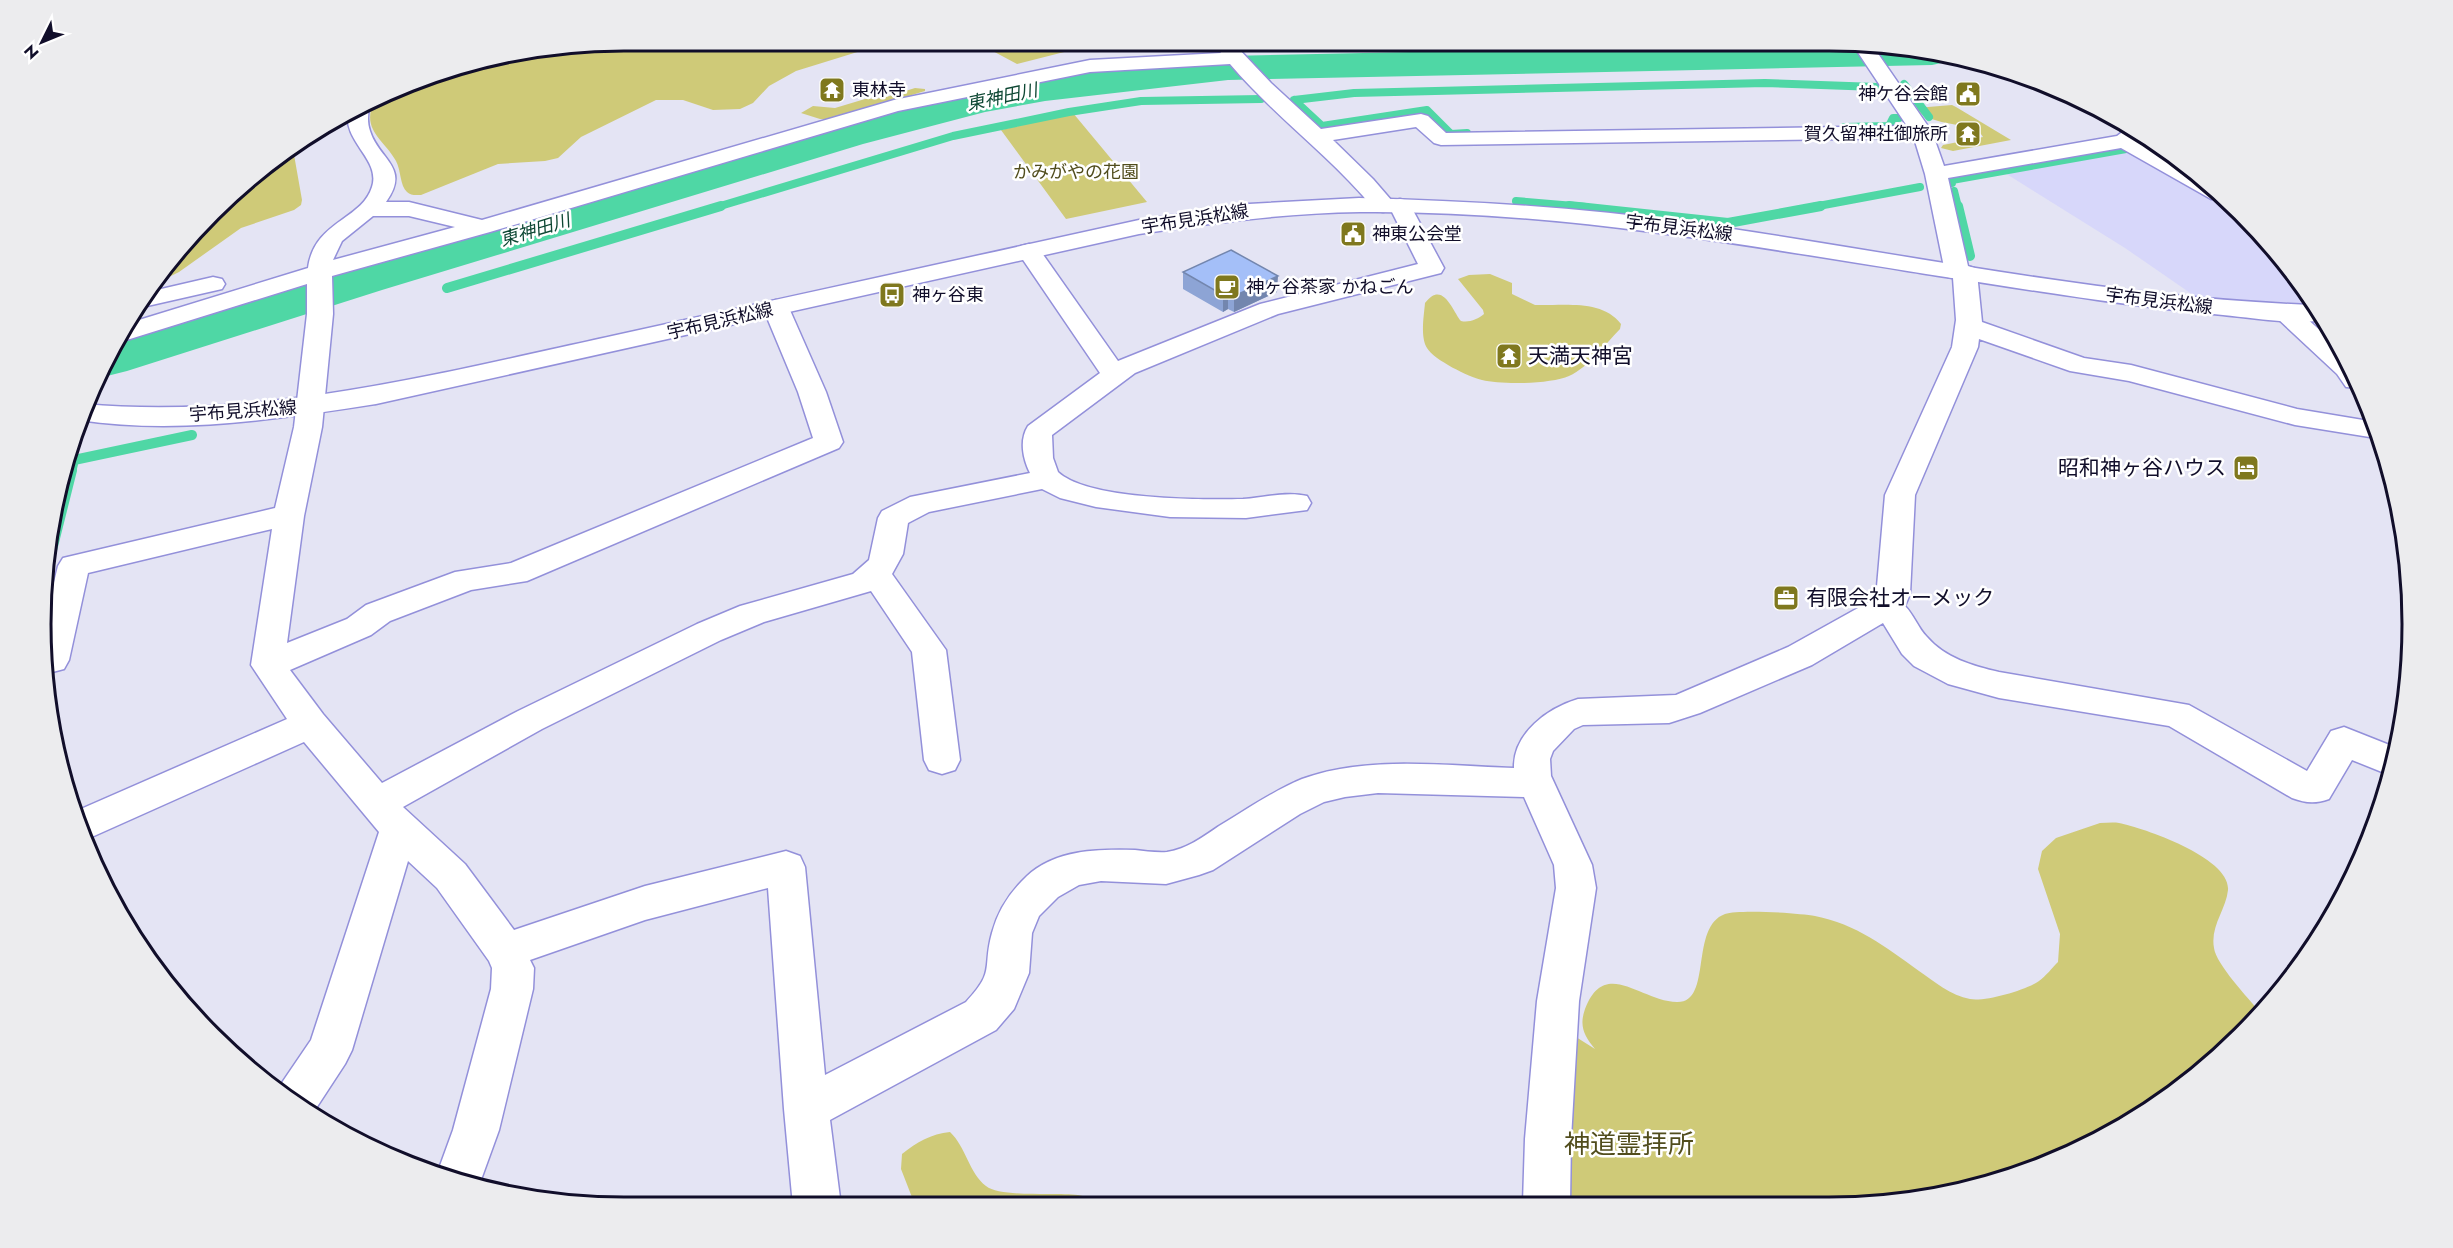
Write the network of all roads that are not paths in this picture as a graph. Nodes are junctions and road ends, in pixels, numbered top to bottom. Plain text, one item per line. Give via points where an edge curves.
1 (1867, 52) edge
2 (1234, 53) edge
3 (357, 118) edge
4 (1922, 132) junction
5 (1316, 136) junction
6 (2129, 136) edge
7 (1936, 174) junction
8 (1391, 206) junction
9 (368, 209) junction
10 (482, 227) junction
11 (1029, 251) junction
12 (1961, 272) junction
13 (321, 273) junction
14 (153, 299) edge
15 (776, 308) junction
16 (2286, 313) junction
17 (2309, 313) edge
18 (1968, 326) junction
19 (132, 331) edge
20 (2337, 360) edge
21 (1115, 375) junction
22 (309, 406) junction
23 (92, 412) edge
24 (2368, 429) edge
25 (1048, 478) junction
26 (1296, 502) dead end
27 (289, 515) junction
28 (876, 575) junction
29 (1884, 609) junction
30 (52, 660) edge
31 (268, 665) junction
32 (310, 724) junction
33 (942, 760) dead end
34 (2385, 760) edge
35 (1536, 783) junction
36 (388, 816) junction
37 (87, 823) edge
38 (506, 951) junction
39 (299, 1095) edge
40 (806, 1108) junction
41 (460, 1173) edge
42 (816, 1197) edge
43 (1547, 1197) edge

1 - 4 street
2 - 5 street via 1259,84
2 - 10 street via 1090,66 936,96
3 - 9 street via 358,133 386,177 383,189
4 - 5 street via 1441,139 1421,120
4 - 7 street
5 - 8 street
6 - 7 street
7 - 12 street
8 - 11 street, 宇布見浜松線 via 1300,206 1218,213
8 - 12 street, 宇布見浜松線 via 1516,212 1653,225
8 - 21 street via 1432,268 1269,309 1126,367
9 - 10 street via 409,209
9 - 13 street via 331,241 323,252
10 - 13 street
11 - 15 street, 宇布見浜松線
11 - 21 street
12 - 16 street, 宇布見浜松線 via 2188,305
12 - 18 street
13 - 14 street via 298,268 275,271
13 - 19 street
13 - 22 street
15 - 22 street, 宇布見浜松線 via 444,382
15 - 31 street via 829,442 516,573 466,580 378,613 359,627
16 - 17 street, 宇布見浜松線
16 - 20 street
18 - 24 street via 2079,365 2131,373 2295,417
18 - 29 street via 1965,347 1900,495 1894,594
21 - 25 street via 1038,432 1042,471
22 - 23 street, 宇布見浜松線 via 194,416
22 - 27 street
25 - 26 street via 1068,490 1140,505 1241,509
25 - 28 street via 921,504 893,518 887,557
27 - 30 street via 74,566
27 - 31 street
28 - 33 street via 929,650
28 - 36 street via 851,587 752,614 708,632 530,720
29 - 34 street via 1895,615 1926,657 1960,675 2177,714 2305,788 2316,789 2344,741
29 - 35 street via 1800,656 1688,704 1669,710 1578,712 1562,720 1537,744 1532,759
31 - 32 street
32 - 36 street
32 - 37 street
35 - 40 street via 1378,779 1345,782 1287,803 1199,859 1166,868 1101,865 1071,870 1044,885 1023,906 1012,933 1008,973 999,996 981,1016
35 - 43 street via 1573,865 1576,888 1558,1001
36 - 38 street via 451,876
36 - 39 street via 330,1050
38 - 40 street via 645,903 786,867
38 - 41 street via 513,968 512,988 476,1130
40 - 42 street

